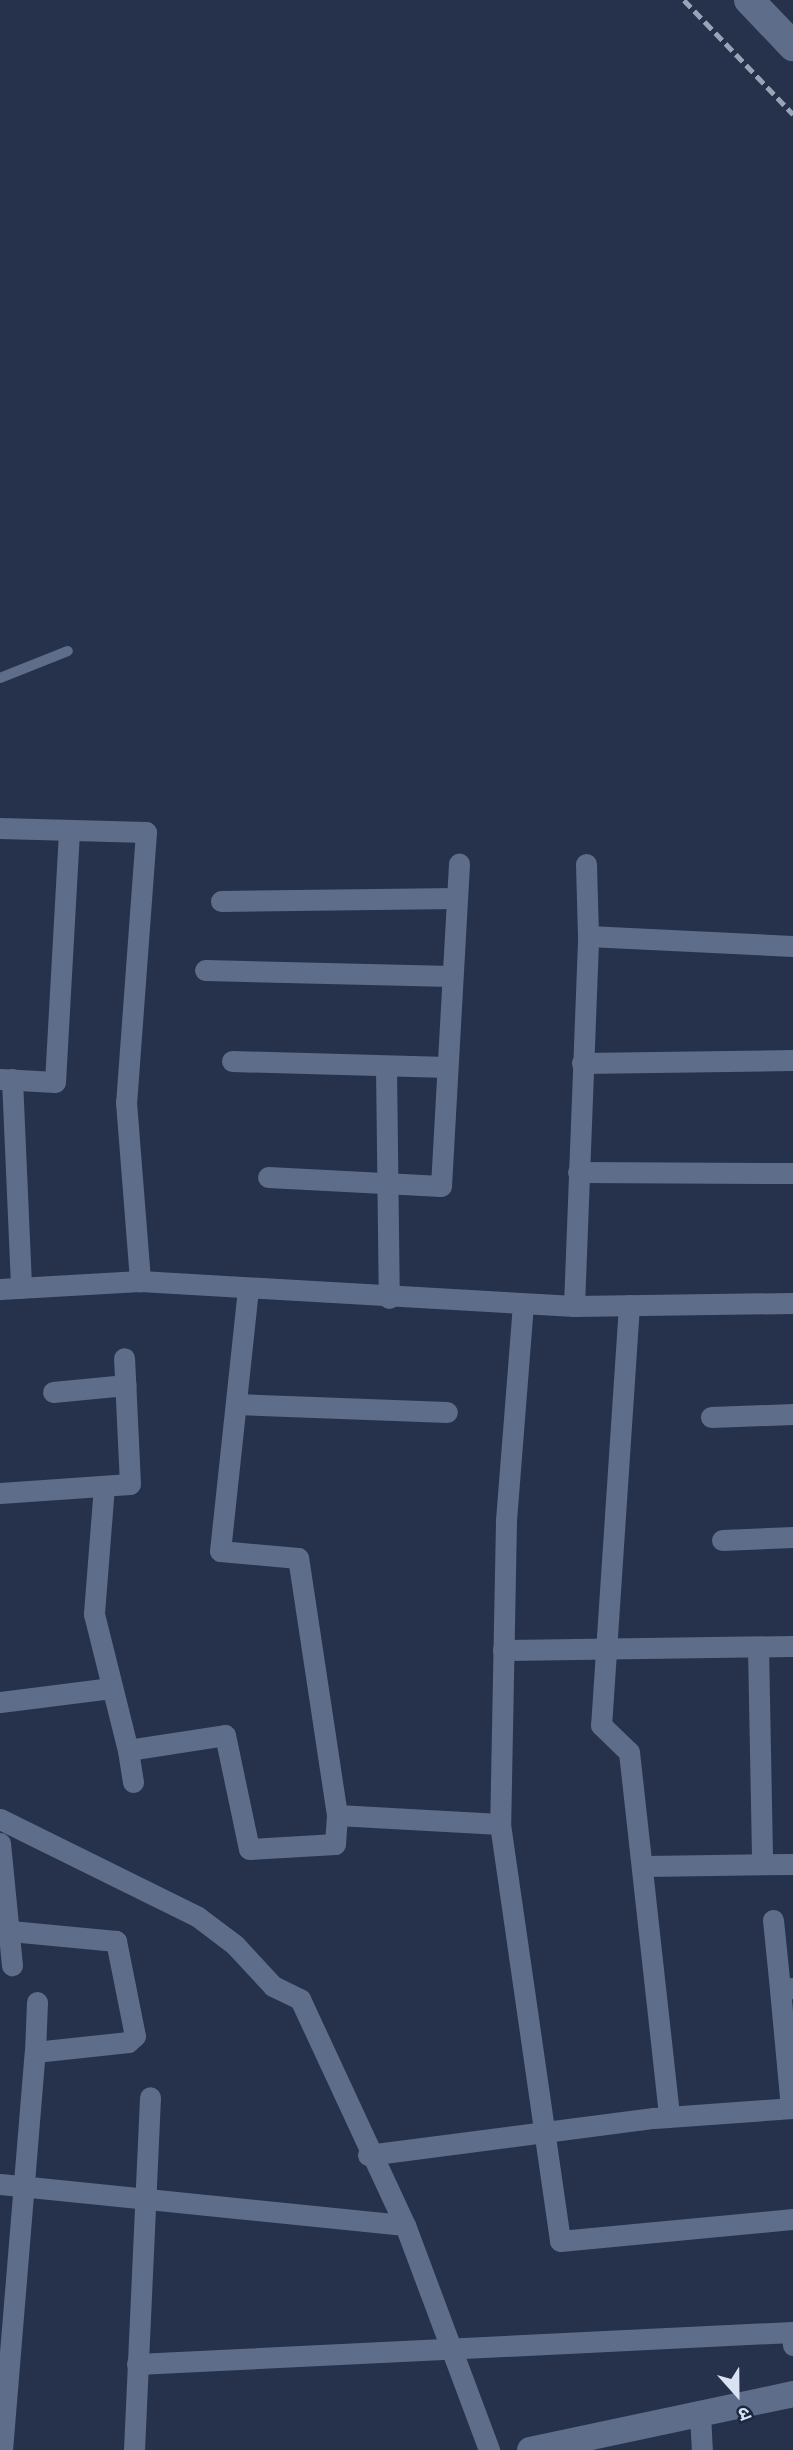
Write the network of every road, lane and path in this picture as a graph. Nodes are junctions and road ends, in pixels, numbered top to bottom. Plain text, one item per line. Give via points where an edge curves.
1 (749, 0) edge
2 (777, 0) edge
3 (793, 17) edge
4 (793, 46) edge
5 (68, 651) dead end
6 (0, 678) edge
7 (0, 828) edge
8 (69, 830) junction
9 (459, 864) dead end
10 (586, 864) dead end
11 (457, 898) junction
12 (220, 901) dead end
13 (589, 936) junction
14 (793, 946) edge
15 (205, 970) dead end
16 (451, 976) junction
17 (793, 1060) edge
18 (232, 1061) dead end
19 (582, 1063) junction
20 (386, 1067) junction
21 (447, 1067) junction
22 (6, 1079) edge
23 (578, 1172) junction
24 (793, 1173) edge
25 (268, 1177) dead end
26 (386, 1183) junction
27 (140, 1281) junction
28 (10, 1289) edge
29 (248, 1289) junction
30 (389, 1298) junction
31 (793, 1303) edge
32 (523, 1304) junction
33 (629, 1305) junction
34 (574, 1306) junction
35 (124, 1358) dead end
36 (126, 1385) junction
37 (53, 1392) dead end
38 (237, 1404) junction
39 (447, 1412) dead end
40 (793, 1413) edge
41 (711, 1417) dead end
42 (104, 1486) junction
43 (0, 1493) edge
44 (793, 1537) edge
45 (722, 1540) dead end
46 (793, 1646) edge
47 (758, 1647) junction
48 (503, 1650) junction
49 (609, 1652) junction
50 (111, 1689) junction
51 (0, 1703) edge
52 (128, 1750) junction
53 (133, 1782) dead end
54 (337, 1815) junction
55 (0, 1819) edge
56 (500, 1825) junction
57 (0, 1843) edge
58 (762, 1864) junction
59 (793, 1864) edge
60 (645, 1866) junction
61 (773, 1920) dead end
62 (10, 1931) junction
63 (12, 1965) dead end
64 (786, 1989) edge
65 (37, 2002) dead end
66 (35, 2052) junction
67 (150, 2097) dead end
68 (792, 2108) edge
69 (669, 2117) junction
70 (547, 2131) junction
71 (368, 2155) junction
72 (0, 2184) edge
73 (23, 2187) junction
74 (143, 2199) junction
75 (793, 2219) edge
76 (405, 2225) junction
77 (793, 2345) edge
78 (454, 2348) junction
79 (137, 2364) junction
80 (793, 2394) edge
81 (700, 2414) junction
82 (2, 2450) edge
83 (134, 2450) edge
84 (489, 2450) edge
85 (530, 2450) edge
86 (702, 2450) edge

1 - 4 main road
2 - 3 main road
5 - 6 lane
7 - 8 street
8 - 22 street via 55,1082
8 - 27 street via 146,832 126,1102
9 - 11 street
10 - 13 street
11 - 12 street
11 - 16 street
13 - 14 street
13 - 19 street
15 - 16 street
16 - 21 street
17 - 19 street
18 - 20 street
19 - 23 street
20 - 21 street
20 - 26 street
21 - 26 street via 441,1186
22 - 28 street
23 - 24 street
23 - 34 street
25 - 26 street
26 - 30 street
27 - 28 street
27 - 29 street
29 - 30 street
29 - 38 street
30 - 32 street
31 - 33 street
32 - 34 street
32 - 48 street
33 - 34 street
33 - 49 street
35 - 36 street
36 - 37 street
36 - 42 street via 130,1484
38 - 39 street
38 - 54 street via 220,1551 298,1558
40 - 41 street
42 - 43 street
42 - 50 street via 94,1614
44 - 45 street
46 - 47 street
47 - 49 street
47 - 58 street
48 - 49 street
48 - 56 street
49 - 60 street via 601,1725 629,1752
50 - 51 street
50 - 52 street
52 - 53 street
52 - 54 street via 225,1735 249,1849 335,1844
54 - 56 street
55 - 71 street via 198,1917 235,1945 273,1986 300,1999
56 - 70 street
57 - 62 street
58 - 59 street
58 - 60 street
60 - 69 street
61 - 64 street
62 - 63 street
62 - 66 street via 82,1935 117,1944 134,2039
64 - 68 street
65 - 66 street
66 - 73 street
67 - 74 street
68 - 69 street
69 - 70 street
70 - 71 street
70 - 75 street via 560,2241
71 - 76 street
72 - 73 street
73 - 74 street
73 - 82 street
74 - 76 street
74 - 79 street
76 - 78 street
77 - 78 street via 792,2332
78 - 79 street
78 - 84 street
79 - 83 street
80 - 81 street
81 - 85 street
81 - 86 street

